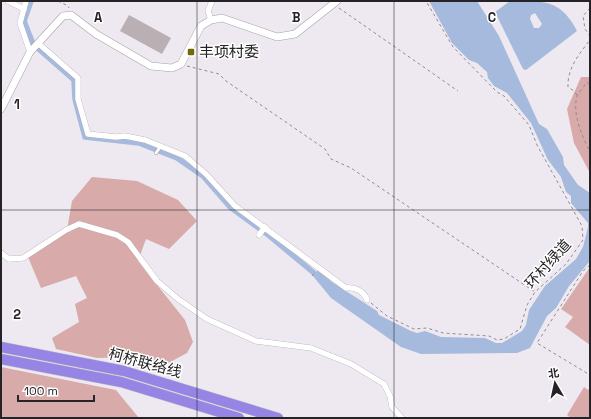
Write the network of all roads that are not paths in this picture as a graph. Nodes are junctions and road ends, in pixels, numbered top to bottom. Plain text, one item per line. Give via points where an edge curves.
1 (8, 1) edge
2 (26, 1) edge
3 (212, 1) edge
4 (335, 2) edge
5 (24, 9) junction
6 (211, 20) junction
7 (39, 44) junction
8 (30, 52) junction
9 (1, 109) edge
10 (161, 146) junction
11 (156, 153) dead end
12 (1, 253) edge
13 (367, 300) road end
14 (1, 347) edge
15 (1, 359) edge
16 (239, 418) edge
17 (278, 418) edge
18 (402, 418) edge

1 - 5 street
2 - 5 street
3 - 6 street via 208,10
4 - 6 street via 294,34 277,37 222,18
5 - 8 street via 20,23
6 - 7 street via 201,26 180,64 172,68 151,66 96,34 71,14 62,16
7 - 8 street
7 - 10 street via 78,78 78,98 88,134 125,136
8 - 9 street
10 - 11 lane
10 - 13 street via 185,156 262,231 346,288 353,287 365,295
12 - 18 street via 9,259 23,258 78,224 117,235 128,242 157,280 178,299 207,319 256,341 312,348 351,364 384,384 392,407
14 - 17 highway, 柯桥联络线 via 124,371
15 - 16 highway, 柯桥联络线 via 122,382

